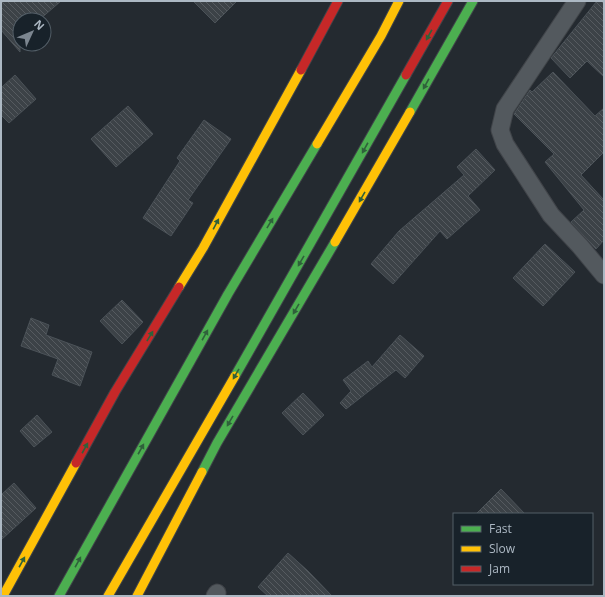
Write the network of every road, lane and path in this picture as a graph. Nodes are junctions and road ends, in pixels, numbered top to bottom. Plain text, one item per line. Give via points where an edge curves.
1 (338, 1) edge
2 (399, 1) edge
3 (448, 1) edge
4 (473, 1) edge
5 (577, 1) edge
6 (604, 276) edge
7 (3, 596) edge
8 (59, 596) edge
9 (108, 596) edge
10 (137, 596) edge

7 -> 1 main road via 115,392 203,248
8 -> 2 main road via 224,301 381,36
3 -> 9 main road
4 -> 10 main road via 218,443
5 - 6 street via 505,109 500,130 505,144 551,215

